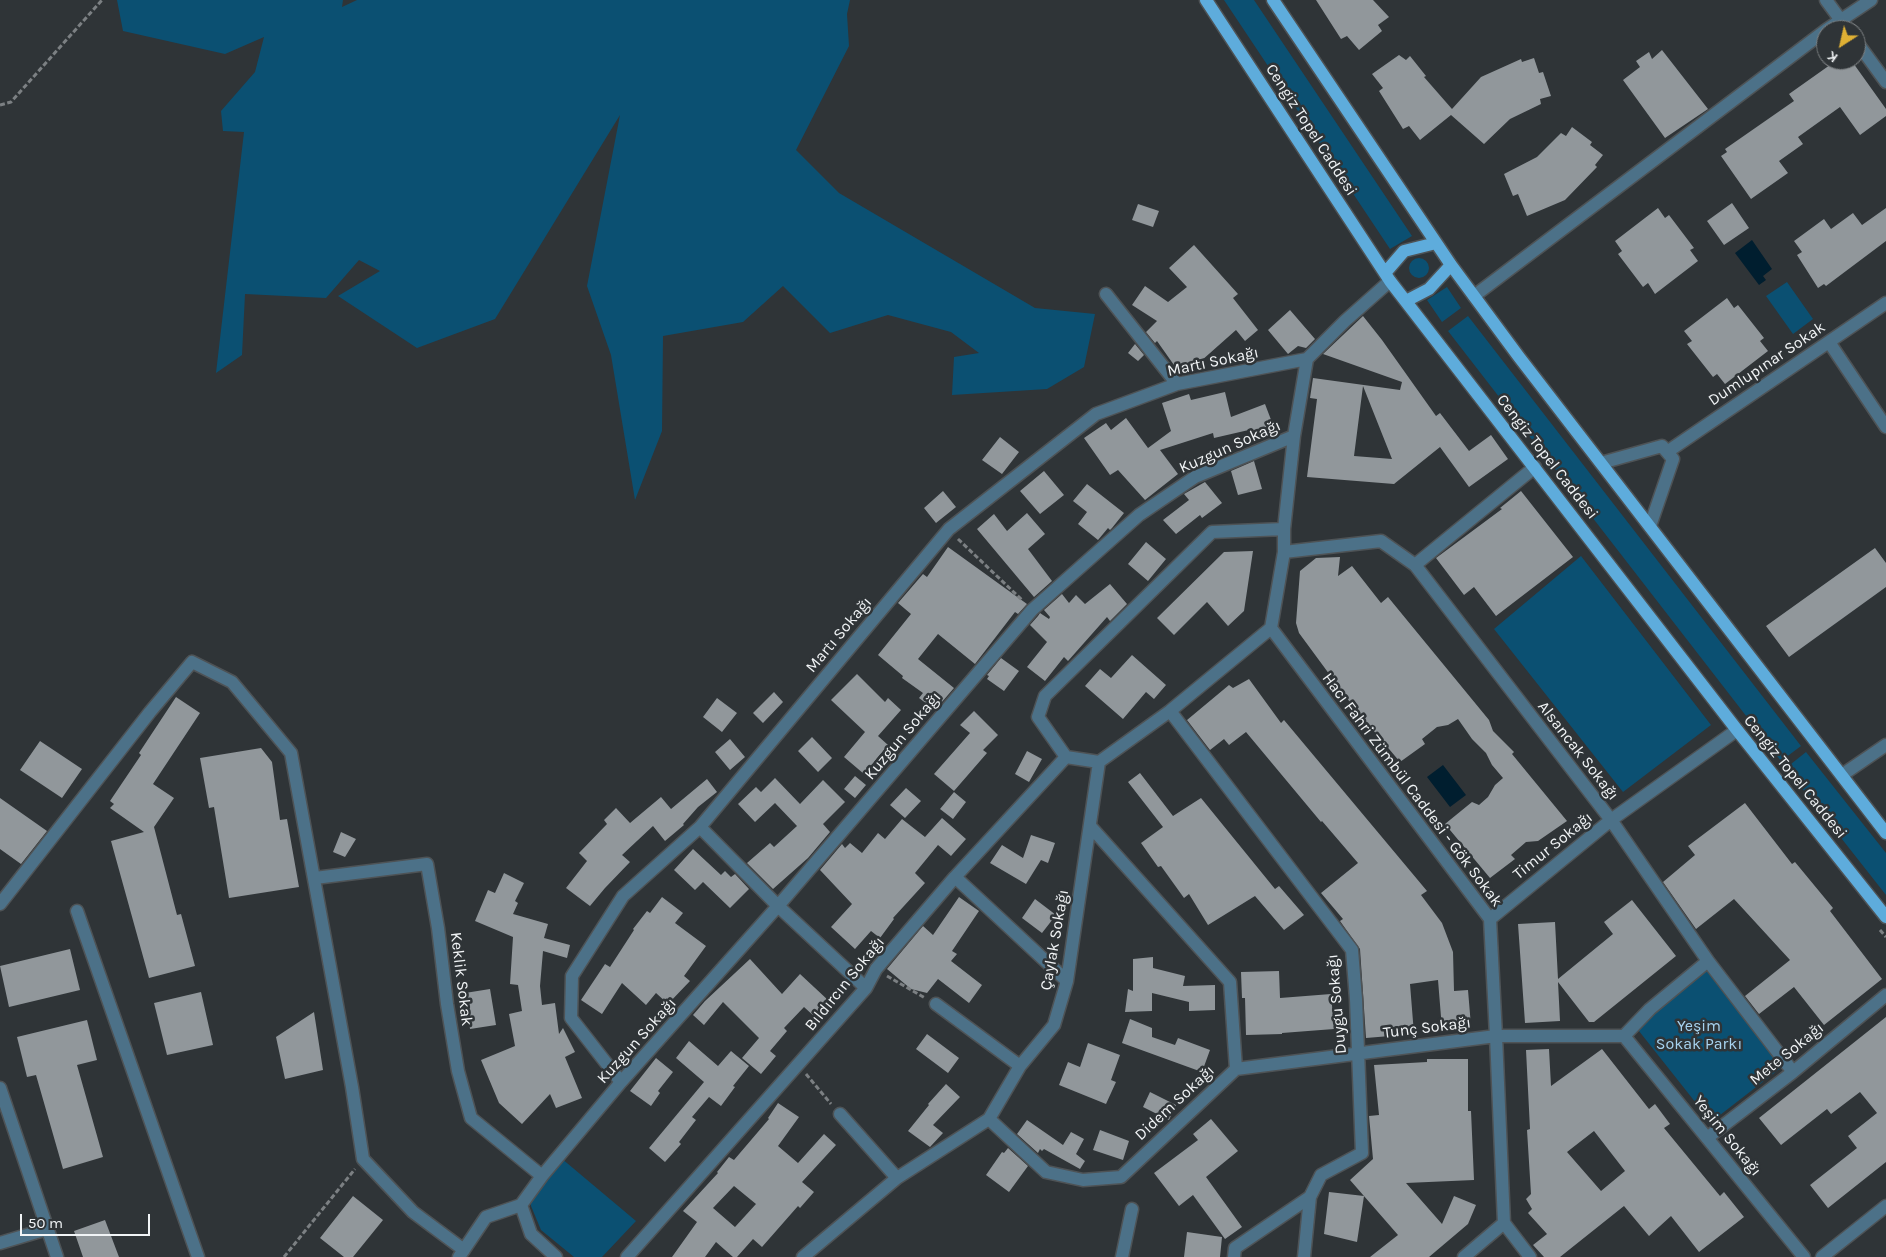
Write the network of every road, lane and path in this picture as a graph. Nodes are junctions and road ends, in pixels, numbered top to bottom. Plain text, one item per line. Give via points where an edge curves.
1 (102, 0) edge
2 (1206, 0) edge
3 (1273, 0) edge
4 (1826, 0) edge
5 (1871, 0) edge
6 (1840, 20) edge
7 (1849, 20) edge
8 (1816, 38) edge
9 (1866, 55) edge
10 (1886, 82) edge
11 (0, 105) edge
12 (1436, 243) junction
13 (1451, 265) junction
14 (1388, 277) junction
15 (1106, 294) dead end
16 (1474, 296) junction
17 (1406, 301) junction
18 (1886, 303) edge
19 (1829, 342) junction
20 (1307, 359) junction
21 (1177, 384) junction
22 (1886, 426) edge
23 (1294, 436) junction
24 (1667, 452) junction
25 (1601, 463) junction
26 (1535, 468) junction
27 (1650, 526) junction
28 (1284, 528) junction
29 (949, 529) junction
30 (1284, 552) junction
31 (1415, 565) junction
32 (1032, 610) junction
33 (1271, 628) junction
34 (1170, 711) junction
35 (1737, 730) junction
36 (1886, 745) edge
37 (1066, 757) junction
38 (1099, 762) junction
39 (1842, 775) junction
40 (1611, 820) junction
41 (1090, 826) junction
42 (700, 827) junction
43 (1885, 829) edge
44 (955, 877) junction
45 (314, 878) junction
46 (0, 904) edge
47 (778, 906) junction
48 (77, 911) dead end
49 (1886, 917) edge
50 (1490, 919) junction
51 (1708, 961) junction
52 (876, 969) junction
53 (1067, 981) junction
54 (866, 988) junction
55 (1886, 995) edge
56 (936, 1004) joint
57 (1496, 1036) junction
58 (1624, 1036) junction
59 (1357, 1052) junction
60 (799, 1065) junction
61 (1020, 1066) junction
62 (1236, 1069) junction
63 (1793, 1072) junction
64 (621, 1082) junction
65 (0, 1088) edge
66 (840, 1114) joint
67 (989, 1119) junction
68 (1707, 1138) junction
69 (363, 1159) junction
70 (542, 1176) junction
71 (897, 1178) junction
72 (1310, 1197) junction
73 (521, 1205) junction
74 (1886, 1206) edge
75 (1132, 1209) dead end
76 (1504, 1223) junction
77 (47, 1229) junction
78 (0, 1243) edge
79 (462, 1254) edge
80 (57, 1257) edge
81 (198, 1257) edge
82 (284, 1257) edge
83 (556, 1257) edge
84 (627, 1257) edge
85 (803, 1257) edge
86 (1122, 1257) edge
87 (1234, 1257) edge
88 (1304, 1257) edge
89 (1464, 1257) edge
90 (1530, 1257) edge
91 (1804, 1257) edge
92 (1822, 1257) edge

1 - 11 path via 11,102
2 - 14 main road, Cengiz Topel Caddesi
3 - 12 main road
4 - 6 street
5 - 7 street
8 - 16 street
9 - 10 street
12 - 13 main road
12 - 14 main road via 1404,251
13 - 16 main road
13 - 17 main road via 1429,288
14 - 17 main road, Cengiz Topel Caddesi
14 - 20 street
15 - 21 street
16 - 25 main road
17 - 26 main road, Cengiz Topel Caddesi
18 - 19 street, Dumlupınar Sokak
19 - 22 street
19 - 24 street, Dumlupınar Sokak
20 - 21 street, Martı Sokağı
20 - 23 street, Kuzgun Sokağı
21 - 29 street, Martı Sokağı via 1096,414
23 - 28 street
23 - 32 street, Kuzgun Sokağı via 1195,477 1139,515
24 - 25 street via 1662,446
24 - 27 street via 1673,459
25 - 27 main road
26 - 31 street
26 - 35 main road, Cengiz Topel Caddesi
27 - 39 main road
28 - 30 street
28 - 37 street via 1212,532 1045,696 1038,717
29 - 32 path
29 - 42 street, Martı Sokağı
30 - 31 street, Alsancak Sokağı via 1381,542
30 - 33 street
31 - 40 street, Alsancak Sokağı
32 - 47 street, Kuzgun Sokağı
33 - 34 street
33 - 50 street, Hacı Fahri Zümbül Caddesi - Gök Sokak
34 - 38 street
34 - 59 street, Duygu Sokağı via 1352,950
35 - 40 street, Timur Sokağı
35 - 49 main road, Cengiz Topel Caddesi
36 - 39 street
37 - 38 street
37 - 44 street, Bıldırcın Sokağı
38 - 41 street, Çaylak Sokağı
39 - 43 main road
40 - 50 street, Timur Sokağı
40 - 51 street, Alsancak Sokağı
41 - 53 street, Çaylak Sokağı
41 - 62 street, Didem Sokağı via 1230,982
42 - 47 street
42 - 64 street, Martı Sokağı via 623,896 572,976 571,1018
44 - 52 street, Bıldırcın Sokağı
44 - 53 street
45 - 46 street via 291,753 232,682 192,662
45 - 69 street
45 - 70 street, Keklik Sokak via 427,864 458,1071 471,1118
47 - 54 street
47 - 64 street, Kuzgun Sokağı
48 - 81 street
50 - 57 street, Hacı Fahri Zümbül Caddesi - Gök Sokak
51 - 58 street via 1650,1009
51 - 63 street, Alsancak Sokağı
52 - 54 street, Bıldırcın Sokağı
52 - 56 path
53 - 61 street, Çaylak Sokağı via 1054,1025
54 - 60 street, Bıldırcın Sokağı
55 - 63 street, Mete Sokağı
56 - 61 street
57 - 58 street, Tunç Sokağı
57 - 59 street, Tunç Sokağı
57 - 76 street, Hacı Fahri Zümbül Caddesi - Gök Sokak
58 - 68 street, Yeşim Sokağı
59 - 62 street, Tunç Sokağı
59 - 72 street, Duygu Sokağı via 1362,1153 1322,1176
60 - 66 path
60 - 84 street, Bıldırcın Sokağı
61 - 67 street, Çaylak Sokağı
62 - 67 street, Didem Sokağı via 1121,1177 1083,1180 1046,1172
63 - 68 street, Mete Sokağı
64 - 70 street, Kuzgun Sokağı
65 - 77 street
66 - 71 street
67 - 71 street, Çaylak Sokağı
68 - 91 street, Yeşim Sokağı
69 - 79 street via 413,1212
69 - 82 path
70 - 73 street, Kuzgun Sokağı
71 - 85 street, Çaylak Sokağı
72 - 87 street, Duygu Sokağı via 1235,1248
72 - 88 street
73 - 79 street via 486,1217
73 - 83 street via 531,1234
74 - 92 street
75 - 86 street
76 - 89 street
76 - 90 street
77 - 78 street
77 - 80 street

